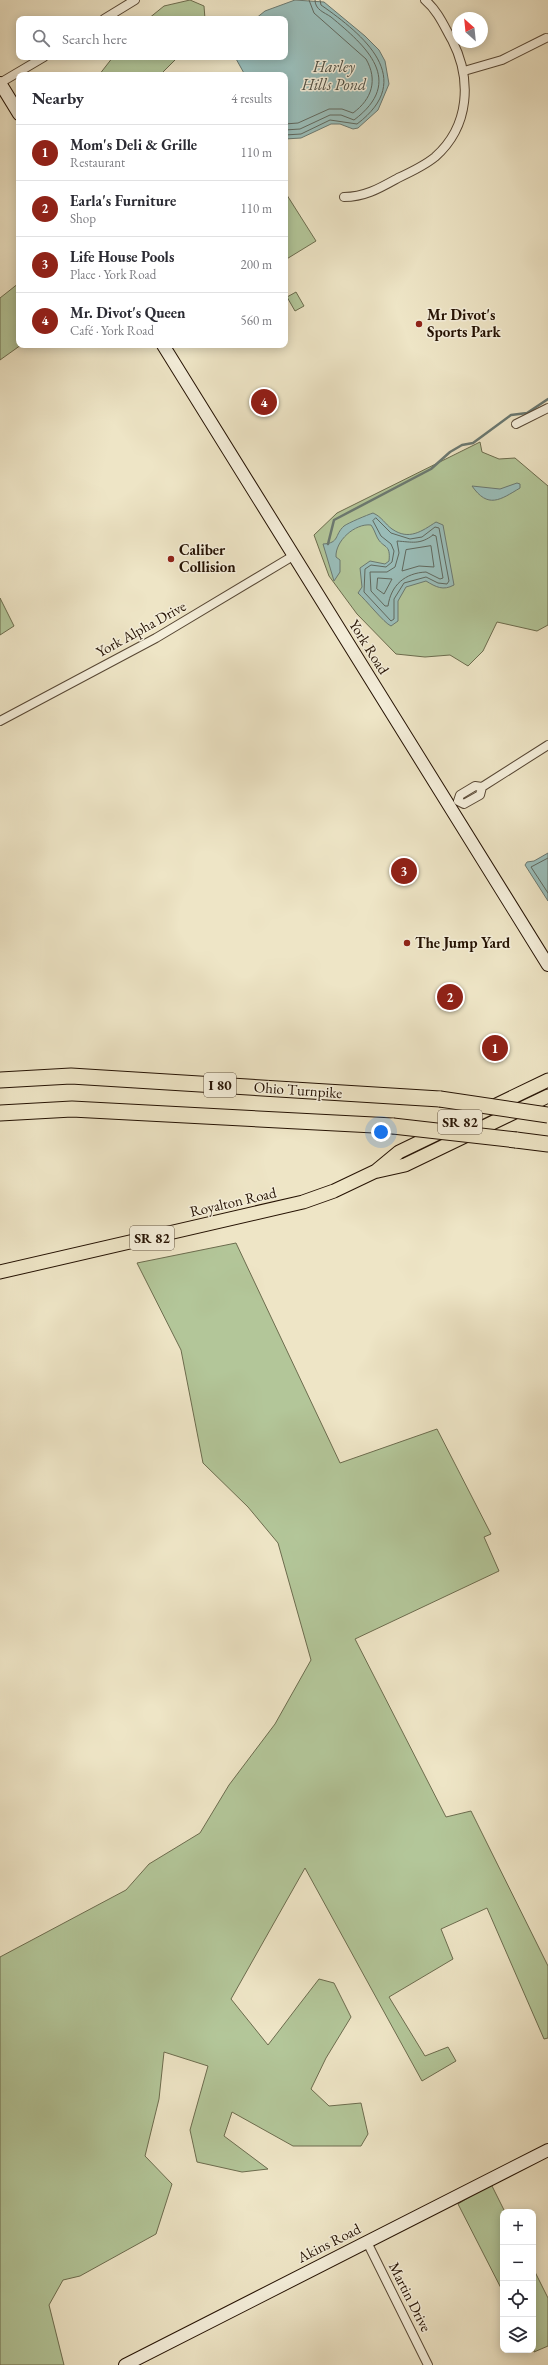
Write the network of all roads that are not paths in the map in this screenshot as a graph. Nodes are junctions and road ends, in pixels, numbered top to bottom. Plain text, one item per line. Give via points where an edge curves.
1 (135, 0) edge
2 (425, 0) edge
3 (109, 16) edge
4 (546, 38) dead end
5 (39, 60) edge
6 (464, 71) junction
7 (19, 72) edge
8 (16, 74) edge
9 (0, 83) edge
10 (16, 109) edge
11 (344, 197) dead end
12 (165, 348) edge
13 (548, 408) edge
14 (516, 424) dead end
15 (293, 556) junction
16 (0, 721) edge
17 (548, 745) edge
18 (453, 804) junction
19 (548, 964) edge
20 (0, 1080) edge
21 (548, 1080) edge
22 (548, 1096) edge
23 (0, 1113) edge
24 (548, 1115) edge
25 (548, 1144) edge
26 (376, 1171) junction
27 (0, 1272) edge
28 (548, 2150) edge
29 (367, 2242) junction
30 (125, 2365) edge
31 (428, 2365) edge

1 - 3 street
2 - 6 street via 440,18
4 - 6 street via 502,60
5 - 7 street
6 - 11 street via 463,112 456,130 443,148 424,165 368,194
8 - 9 street
9 - 10 street
12 - 15 street, York Road
13 - 14 street
15 - 16 street, York Alpha Drive via 156,638
15 - 18 street, York Road
17 - 18 street via 482,787 475,786 460,795
18 - 19 street, York Road
20 - 24 highway, Ohio Turnpike / I 80, bridge via 71,1076 440,1099
21 - 26 main road, Royalton Road / SR 82 via 399,1152
22 - 26 main road, Royalton Road / SR 82 via 405,1165
23 - 25 highway, Ohio Turnpike / I 80, bridge via 72,1109 393,1126
26 - 27 main road, Royalton Road / SR 82 via 303,1202
28 - 29 street, Akins Road
29 - 30 street, Akins Road
29 - 31 street, Martin Drive

